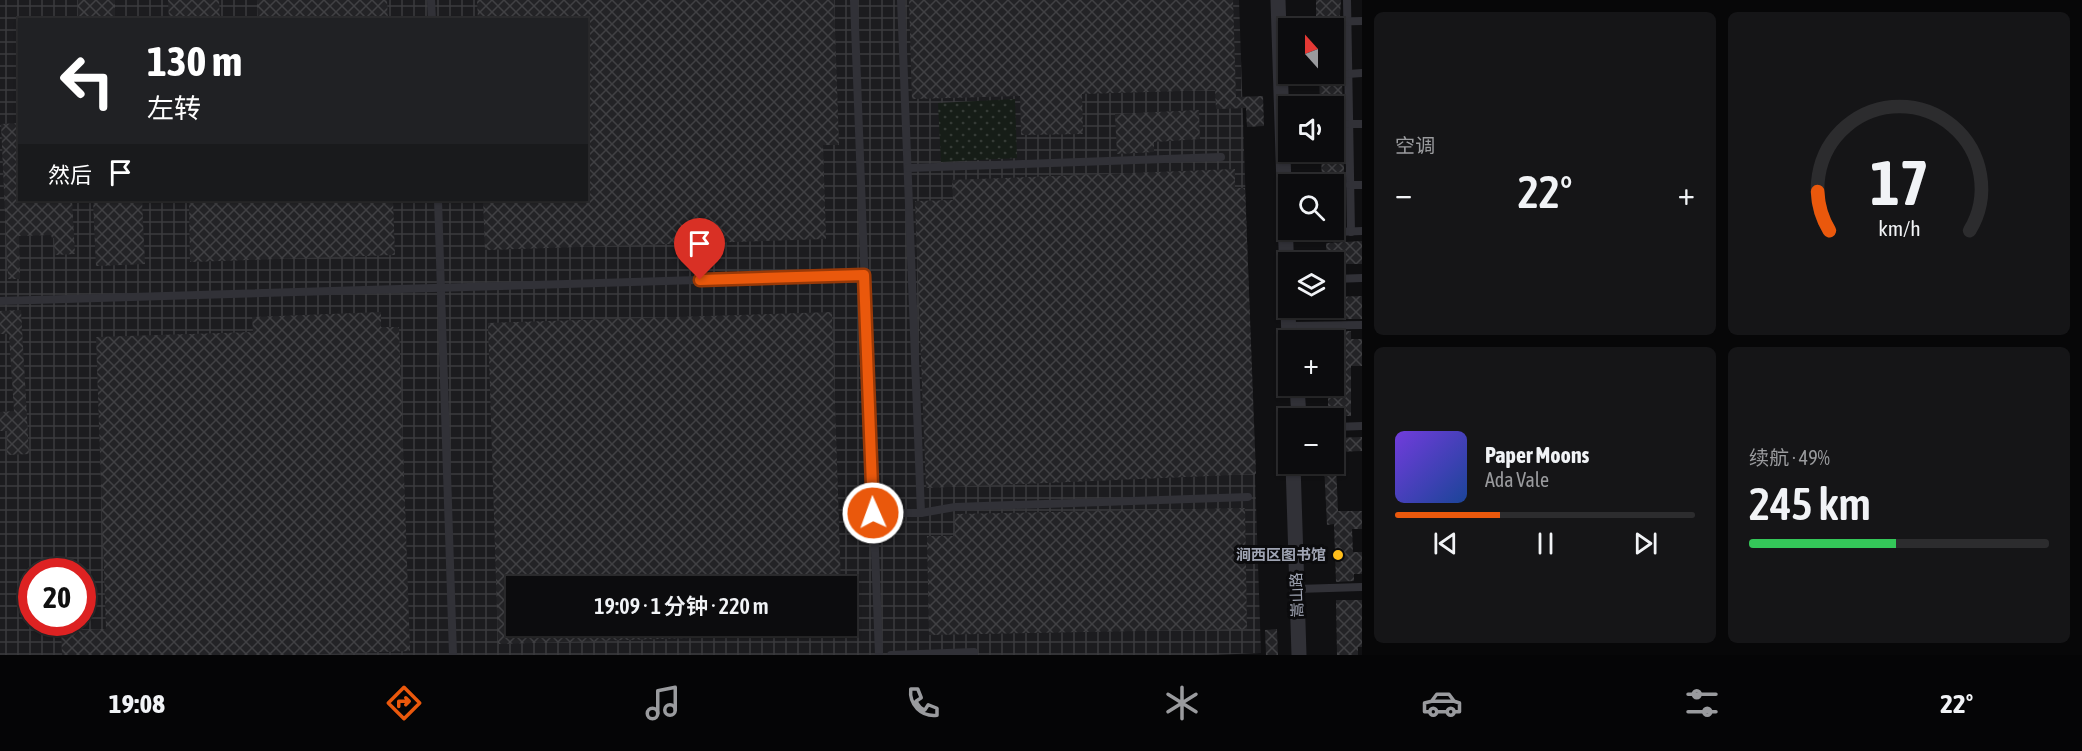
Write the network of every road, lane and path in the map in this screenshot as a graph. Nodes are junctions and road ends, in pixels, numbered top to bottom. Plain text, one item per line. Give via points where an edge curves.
1 (431, 0) edge
2 (854, 0) edge
3 (901, 0) edge
4 (1278, 0) edge
5 (1285, 0) edge
6 (1347, 0) edge
7 (432, 18) edge
8 (1281, 18) edge
9 (1283, 18) edge
10 (1362, 21) edge
11 (1344, 22) edge
12 (1347, 22) junction
13 (1348, 74) junction
14 (1362, 74) edge
15 (1284, 84) edge
16 (1349, 124) junction
17 (1362, 124) edge
18 (1221, 157) dead end
19 (908, 168) junction
20 (1288, 174) edge
21 (1350, 185) junction
22 (1362, 185) edge
23 (438, 201) edge
24 (1362, 231) edge
25 (1344, 232) edge
26 (1351, 232) junction
27 (864, 275) junction
28 (1362, 278) edge
29 (1344, 279) edge
30 (441, 288) junction
31 (0, 301) edge
32 (1362, 325) edge
33 (1318, 330) edge
34 (1362, 426) edge
35 (1344, 427) edge
36 (1294, 474) edge
37 (1300, 474) edge
38 (1248, 497) dead end
39 (873, 513) junction
40 (921, 513) junction
41 (1362, 587) edge
42 (1300, 589) junction
43 (453, 655) edge
44 (879, 655) edge
45 (891, 655) edge
46 (974, 655) edge
47 (1299, 655) edge
48 (1306, 655) edge

1 - 7 lane
2 - 27 lane
3 - 19 lane
4 - 8 street
5 - 9 street
6 - 12 lane
10 - 12 lane
11 - 12 lane
12 - 13 lane
13 - 14 lane
13 - 16 lane
15 - 20 street
16 - 17 lane
16 - 21 lane
18 - 19 lane
19 - 40 lane
21 - 22 lane
21 - 26 lane
23 - 30 lane
24 - 26 lane
25 - 26 lane
27 - 30 lane
27 - 39 lane
28 - 29 lane
30 - 31 lane
30 - 43 lane
32 - 33 lane
34 - 35 lane
36 - 42 street, 嵩山路
37 - 42 street, 嵩山路
38 - 40 lane via 955,507
39 - 40 lane
39 - 44 lane
41 - 42 lane
42 - 47 street, 嵩山路
42 - 48 street, 嵩山路
45 - 46 lane

